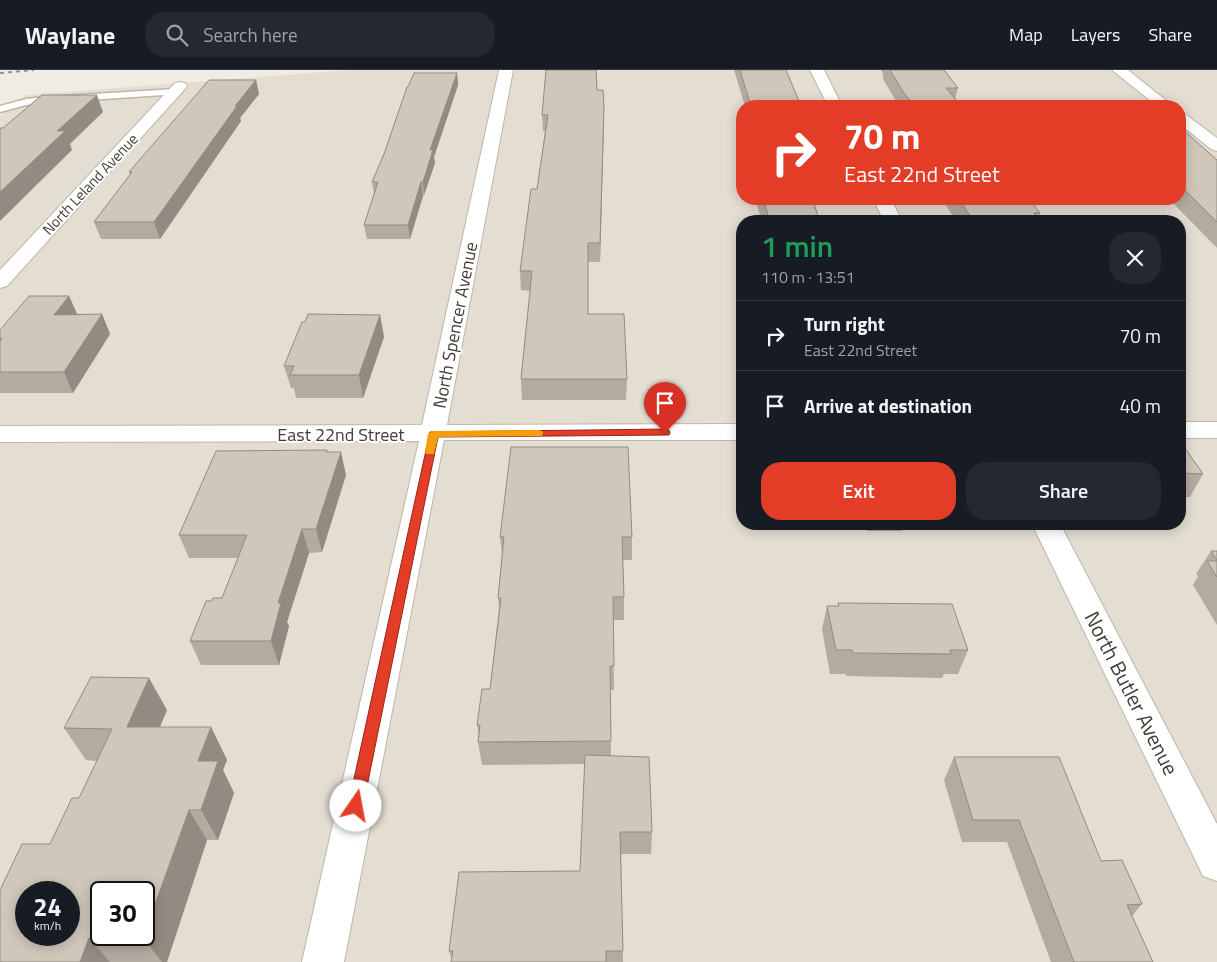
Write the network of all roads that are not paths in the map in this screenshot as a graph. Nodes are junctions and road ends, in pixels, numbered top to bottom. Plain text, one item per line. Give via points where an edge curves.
1 (506, 70) edge
2 (817, 70) edge
3 (1119, 70) edge
4 (178, 89) joint
5 (832, 100) edge
6 (1158, 100) edge
7 (0, 109) edge
8 (1186, 122) edge
9 (1217, 146) edge
10 (0, 282) edge
11 (1186, 430) edge
12 (1217, 430) edge
13 (736, 432) edge
14 (0, 434) edge
15 (433, 434) junction
16 (1049, 530) edge
17 (1217, 862) edge
18 (323, 962) edge

1 - 15 street, North Spencer Avenue
2 - 5 street
3 - 6 street
4 - 7 lane via 45,100
4 - 10 street, North Leland Avenue
8 - 9 street
11 - 12 street
13 - 15 street, East 22nd Street
14 - 15 street, East 22nd Street
15 - 18 street, North Spencer Avenue
16 - 17 street, North Butler Avenue

